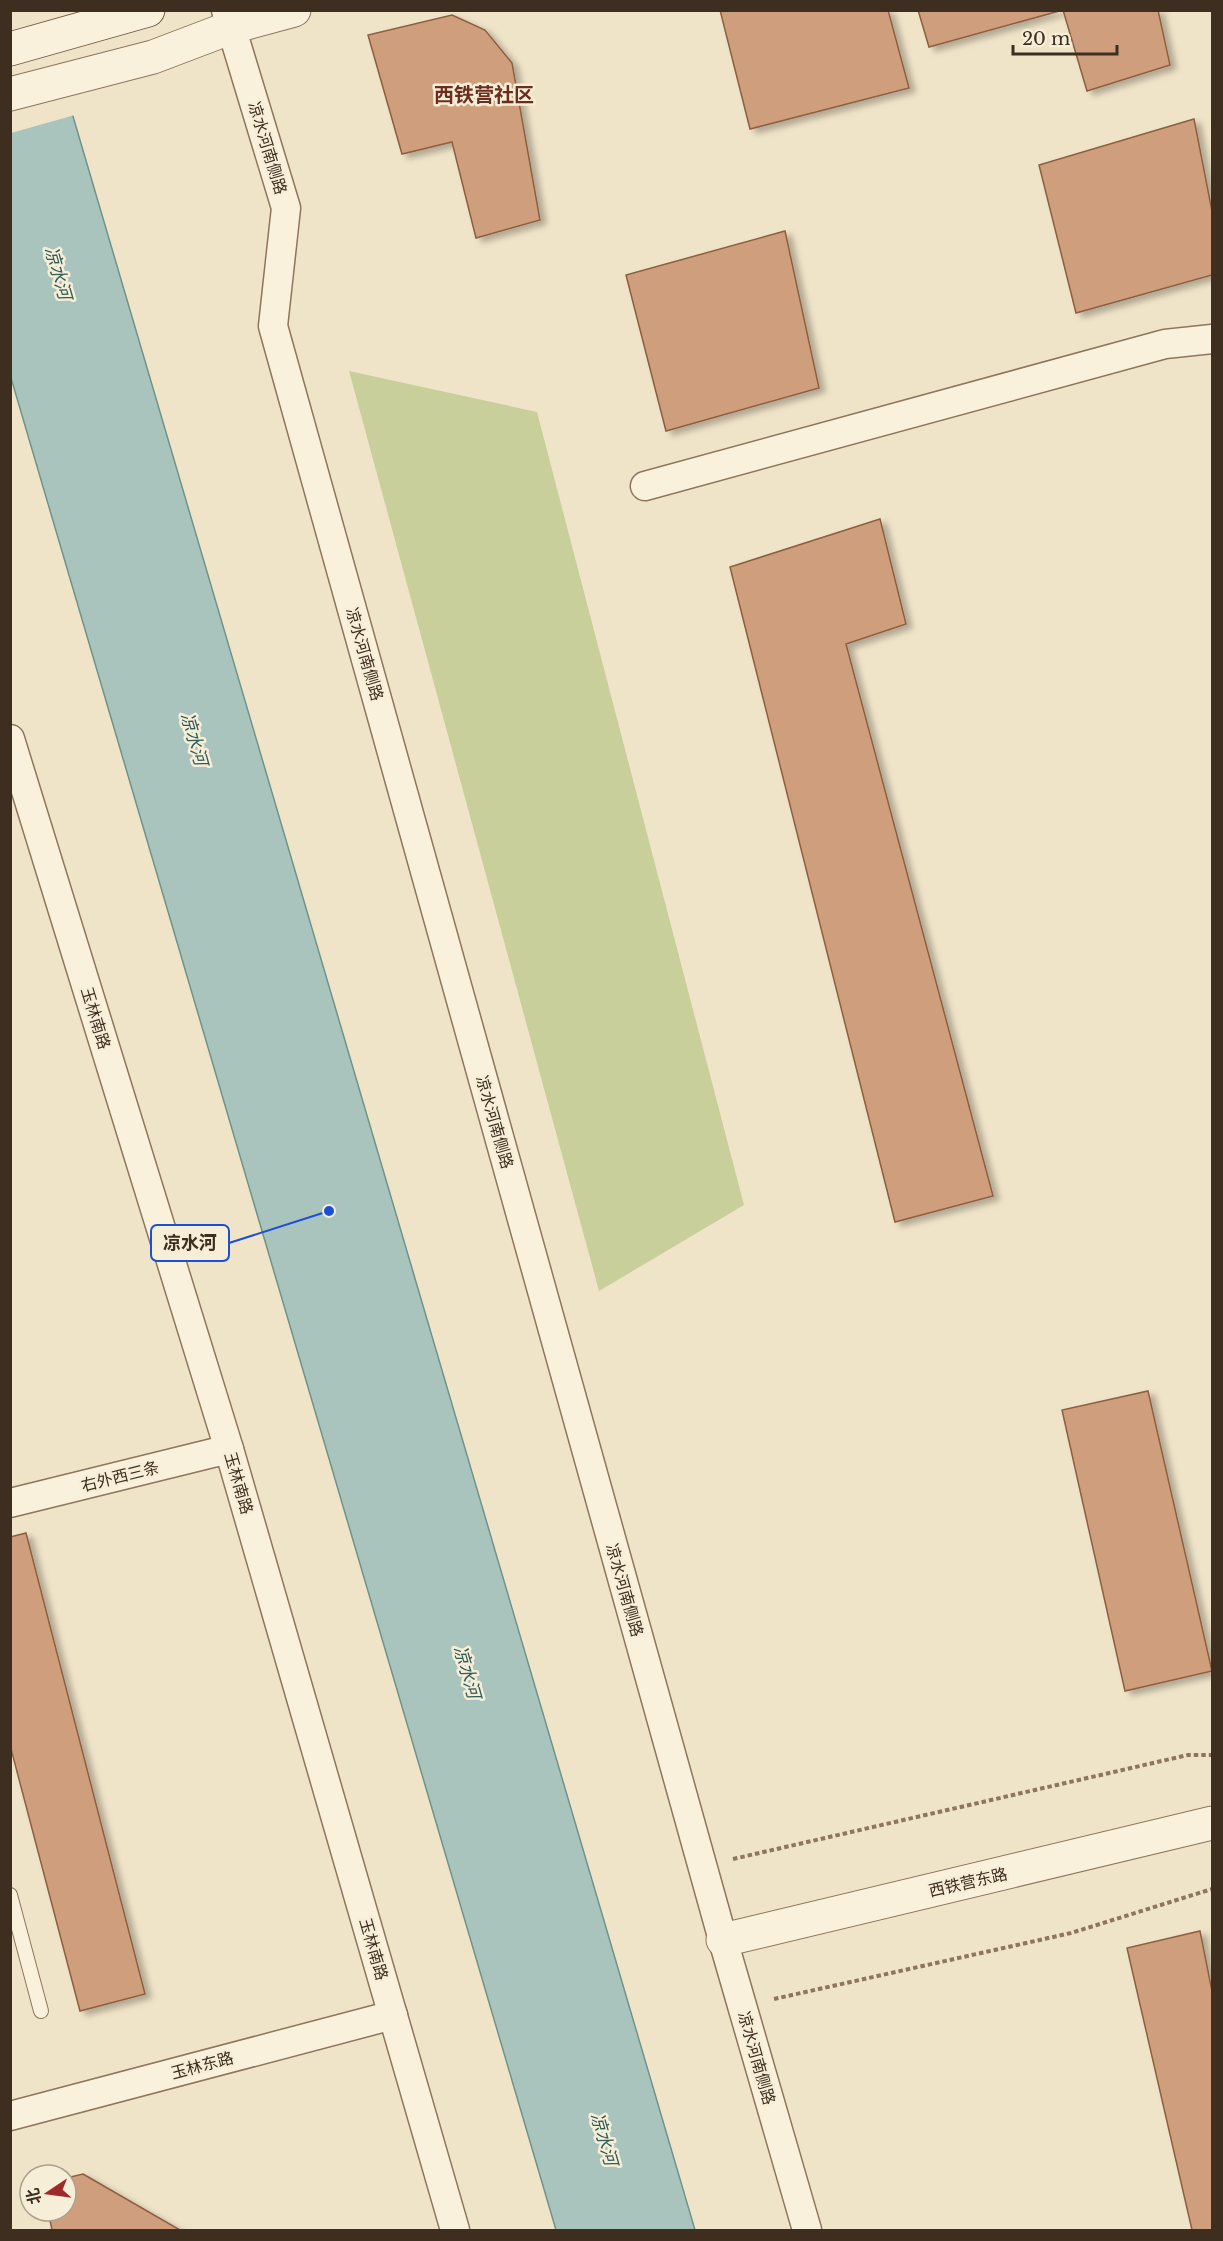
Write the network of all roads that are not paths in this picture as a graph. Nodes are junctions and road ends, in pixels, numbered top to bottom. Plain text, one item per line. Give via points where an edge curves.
1 (294, 10) edge
2 (144, 12) edge
3 (229, 19) edge
4 (10, 49) edge
5 (10, 94) edge
6 (1212, 339) edge
7 (645, 486) dead end
8 (10, 739) edge
9 (229, 1449) junction
10 (10, 1503) edge
11 (1212, 1823) edge
12 (10, 1895) edge
13 (723, 1940) junction
14 (42, 2011) dead end
15 (393, 2015) junction
16 (10, 2116) edge
17 (454, 2230) edge
18 (807, 2230) edge

1 - 3 street
2 - 4 street
3 - 5 street via 153,57
3 - 13 street, 凉水河南侧路 via 286,208 273,326
6 - 7 street via 1165,344
8 - 9 street, 玉林南路
9 - 10 street, 右外西三条
9 - 15 street, 玉林南路
11 - 13 street, 西铁营东路
12 - 14 lane
13 - 18 street, 凉水河南侧路
15 - 16 street, 玉林东路
15 - 17 street, 玉林南路

